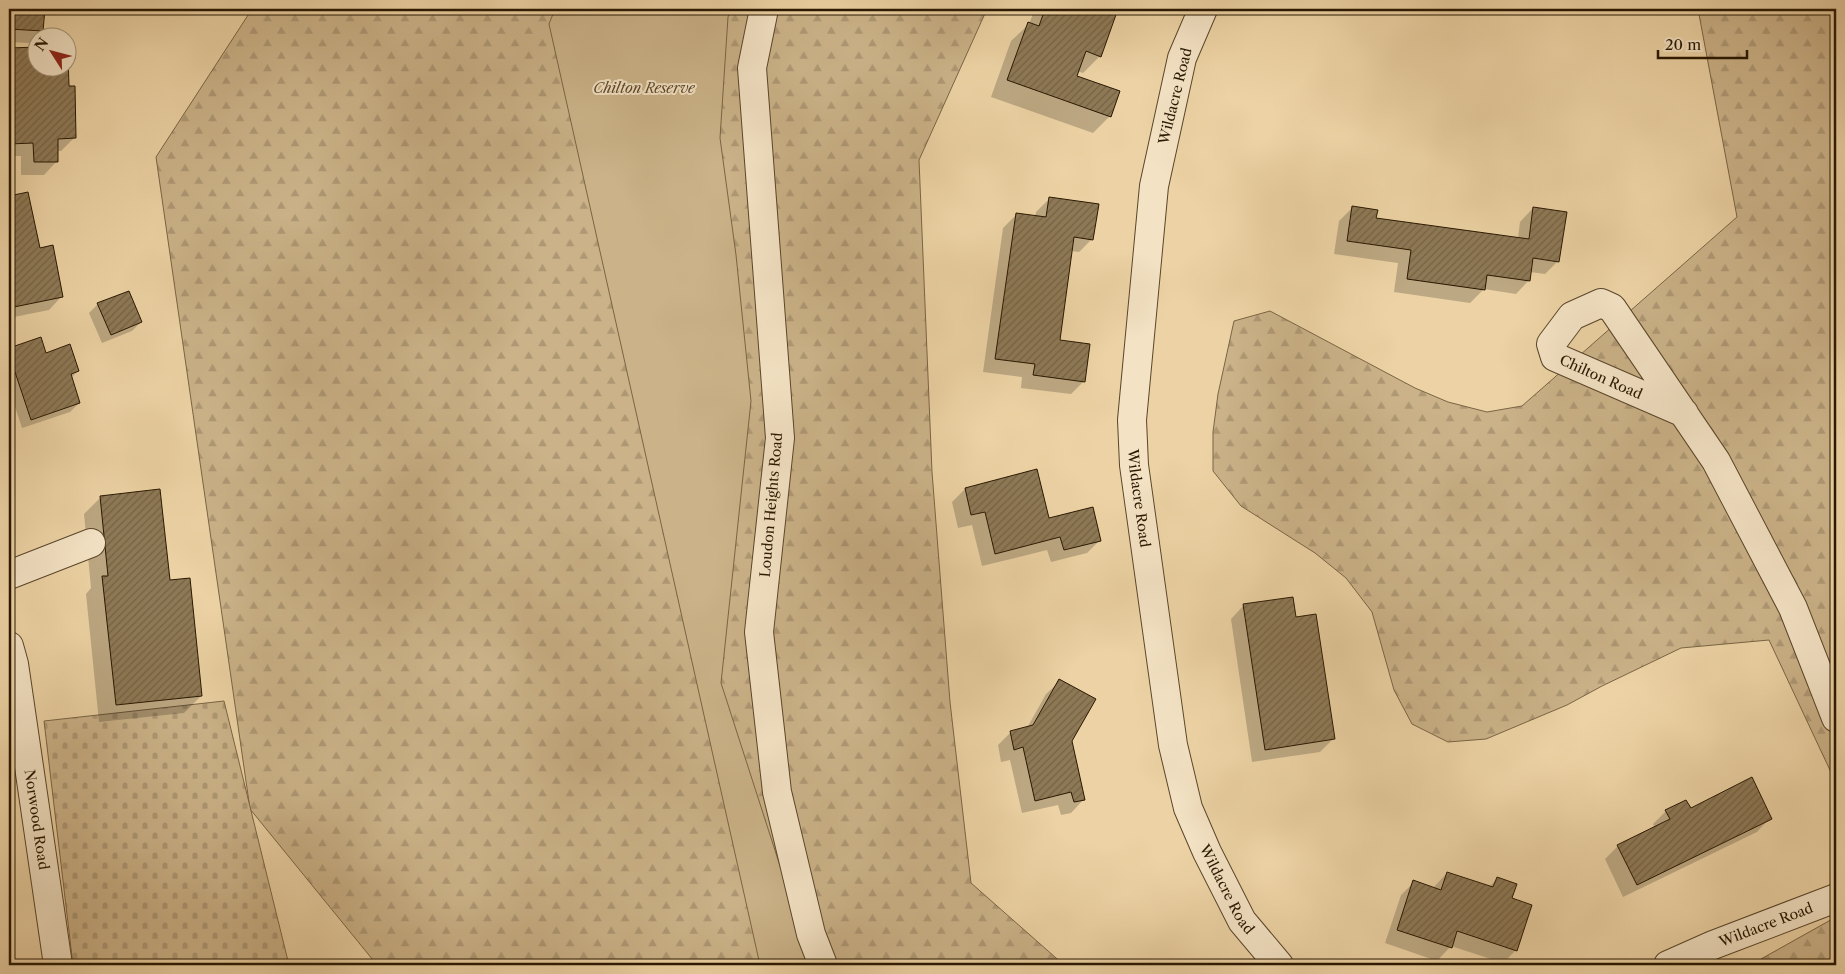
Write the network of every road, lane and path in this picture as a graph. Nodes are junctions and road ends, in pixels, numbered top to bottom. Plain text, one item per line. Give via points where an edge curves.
1 (764, 9) edge
2 (1203, 9) edge
3 (1684, 413) junction
4 (91, 543) dead end
5 (9, 575) edge
6 (9, 646) edge
7 (1836, 718) edge
8 (1836, 898) edge
9 (58, 965) edge
10 (823, 965) edge
11 (1279, 965) edge
12 (1668, 965) edge

1 - 10 street, Loudon Heights Road via 752,68 780,438 758,632 777,792 812,934
2 - 11 street, Wildacre Road via 1182,58 1154,186 1132,420 1134,465 1173,745 1188,808 1242,921
3 - 3 street, Chilton Road via 1555,357 1551,344 1572,316 1601,303 1612,308
3 - 7 street, Chilton Road via 1716,461 1793,608
4 - 5 street
6 - 9 street, Norwood Road
8 - 12 street, Wildacre Road

